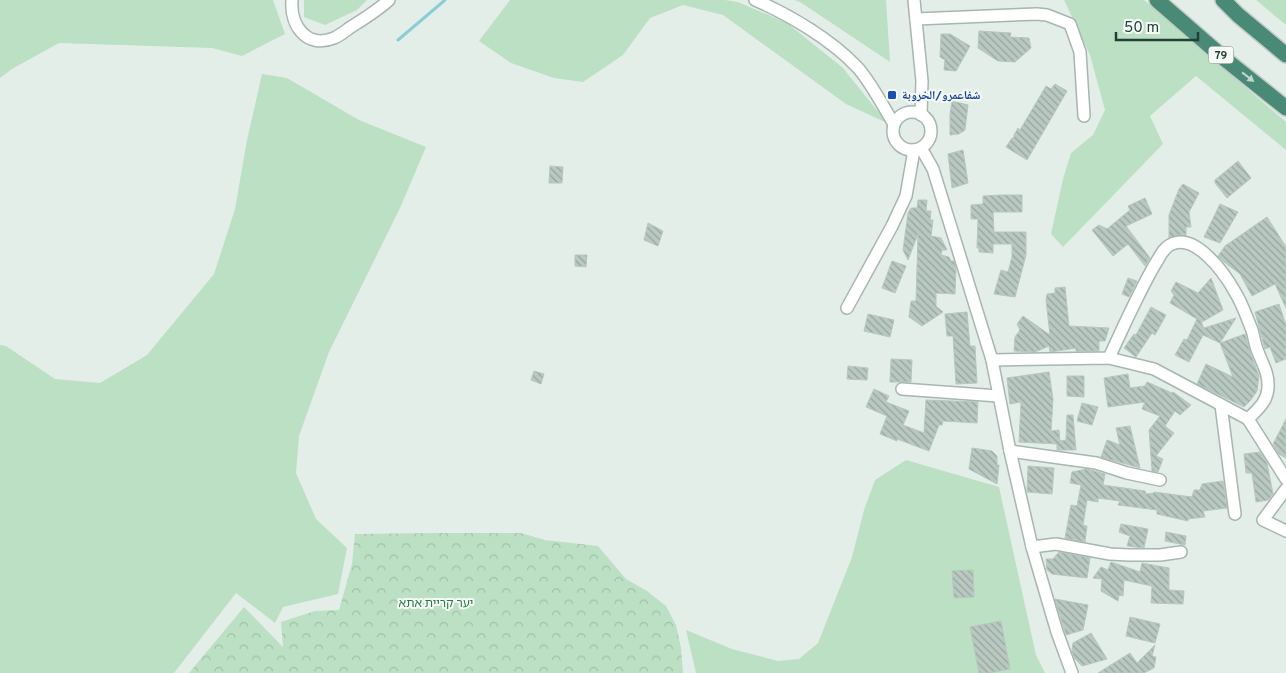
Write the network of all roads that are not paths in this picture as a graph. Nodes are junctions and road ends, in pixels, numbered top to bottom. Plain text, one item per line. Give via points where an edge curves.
1 (292, 0) edge
2 (389, 0) edge
3 (755, 0) edge
4 (914, 0) edge
5 (1158, 0) edge
6 (1223, 0) edge
7 (916, 19) junction
8 (1286, 55) edge
9 (1286, 108) edge
10 (921, 115) junction
11 (1084, 116) dead end
12 (894, 124) junction
13 (918, 149) junction
14 (847, 308) dead end
15 (1109, 358) junction
16 (992, 360) junction
17 (902, 389) dead end
18 (998, 396) junction
19 (1221, 405) junction
20 (1248, 419) junction
21 (1010, 451) junction
22 (1286, 479) edge
23 (1160, 480) dead end
24 (1286, 489) edge
25 (1234, 514) dead end
26 (1286, 532) edge
27 (1032, 547) junction
28 (1180, 552) dead end
29 (1072, 673) edge

1 - 2 street via 296,27 303,35 317,40 334,38
3 - 12 street via 801,24 859,69
4 - 7 street
5 -> 9 highway, 79
6 - 8 highway
7 - 10 street via 922,81
7 - 11 street via 1037,14 1070,24 1080,52
10 - 12 street via 903,115
10 - 13 street via 930,131 929,138
12 - 13 street via 893,135 898,145
13 - 14 street via 906,196
13 - 16 street via 933,169
15 - 16 street
15 - 19 street via 1154,369
15 - 20 street via 1139,292 1163,251 1178,242 1190,244 1213,261 1236,292 1267,370 1268,388 1264,403
16 - 18 street
17 - 18 street
18 - 21 street
19 - 20 street
19 - 25 street
20 - 22 street
21 - 23 street via 1096,463 1127,474
21 - 27 street
24 - 26 street via 1263,520
27 - 28 street via 1056,544 1110,554
27 - 29 street

